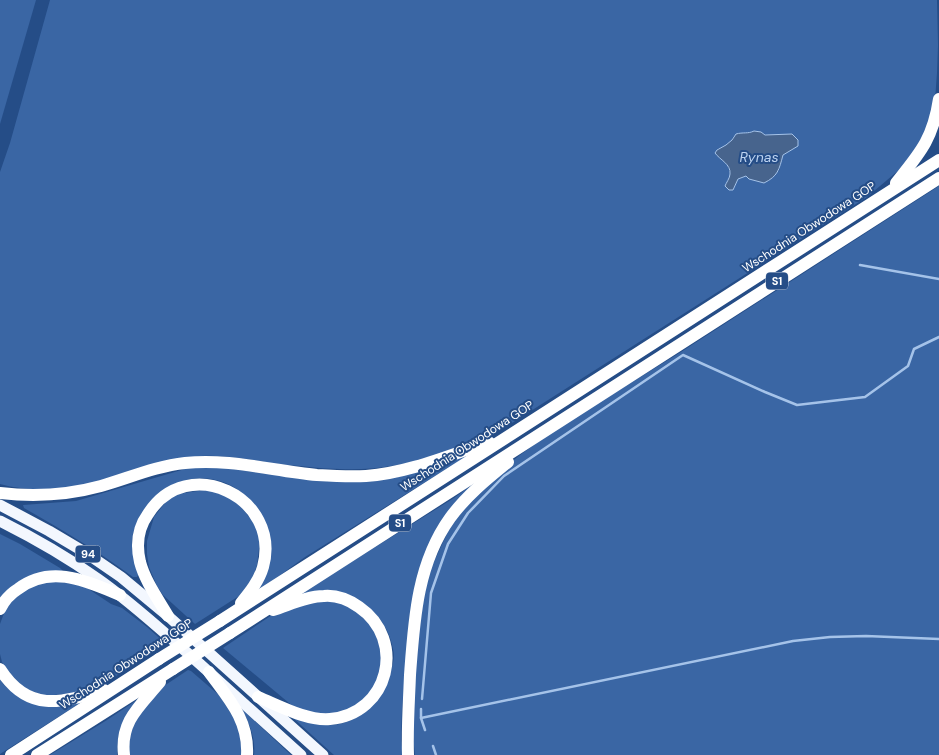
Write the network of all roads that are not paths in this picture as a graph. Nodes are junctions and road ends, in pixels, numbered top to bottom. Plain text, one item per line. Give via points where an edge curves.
1 (939, 99) edge
2 (939, 160) edge
3 (939, 178) edge
4 (890, 191) junction
5 (542, 433) junction
6 (511, 434) junction
7 (0, 493) edge
8 (0, 505) edge
9 (0, 522) edge
10 (120, 595) junction
11 (0, 609) edge
12 (235, 610) junction
13 (258, 614) junction
14 (168, 616) junction
15 (0, 669) edge
16 (171, 671) junction
17 (209, 672) junction
18 (121, 684) junction
19 (258, 697) junction
20 (11, 755) edge
21 (37, 755) edge
22 (124, 755) edge
23 (247, 755) edge
24 (301, 755) edge
25 (322, 755) edge
26 (408, 755) edge

1 - 4 highway via 927,141
2 - 4 highway, Wschodnia Obwodowa GOP / S1
3 - 5 highway, S1
4 - 6 highway, Wschodnia Obwodowa GOP / S1
5 - 13 highway, S1
5 - 26 highway via 476,489 453,514 431,554 417,604 407,719
6 - 7 highway via 426,464 366,476 315,475 196,462 170,466 78,492 39,496
6 - 12 highway, Wschodnia Obwodowa GOP / S1
8 - 14 main road, 94 via 86,553
9 - 10 main road, 94 via 59,553
10 - 11 highway via 86,582 47,576 23,584
10 - 17 main road, 94
12 - 14 highway via 252,589 263,567 263,531 255,514 238,496 217,486 198,484 168,493 156,502 141,526 138,544 141,566
12 - 18 highway, Wschodnia Obwodowa GOP / S1, bridge
13 - 16 highway, S1, bridge
13 - 19 highway via 315,597 334,596 346,600 374,621 386,646 388,662 384,679 372,698 359,709 336,718 313,718
14 - 19 main road, 94
15 - 18 highway via 20,692 46,701 80,697
16 - 21 highway, S1
16 - 22 highway via 128,722 124,733
17 - 23 highway via 240,715
17 - 24 main road, 94
18 - 20 highway, Wschodnia Obwodowa GOP / S1
19 - 25 main road, 94

